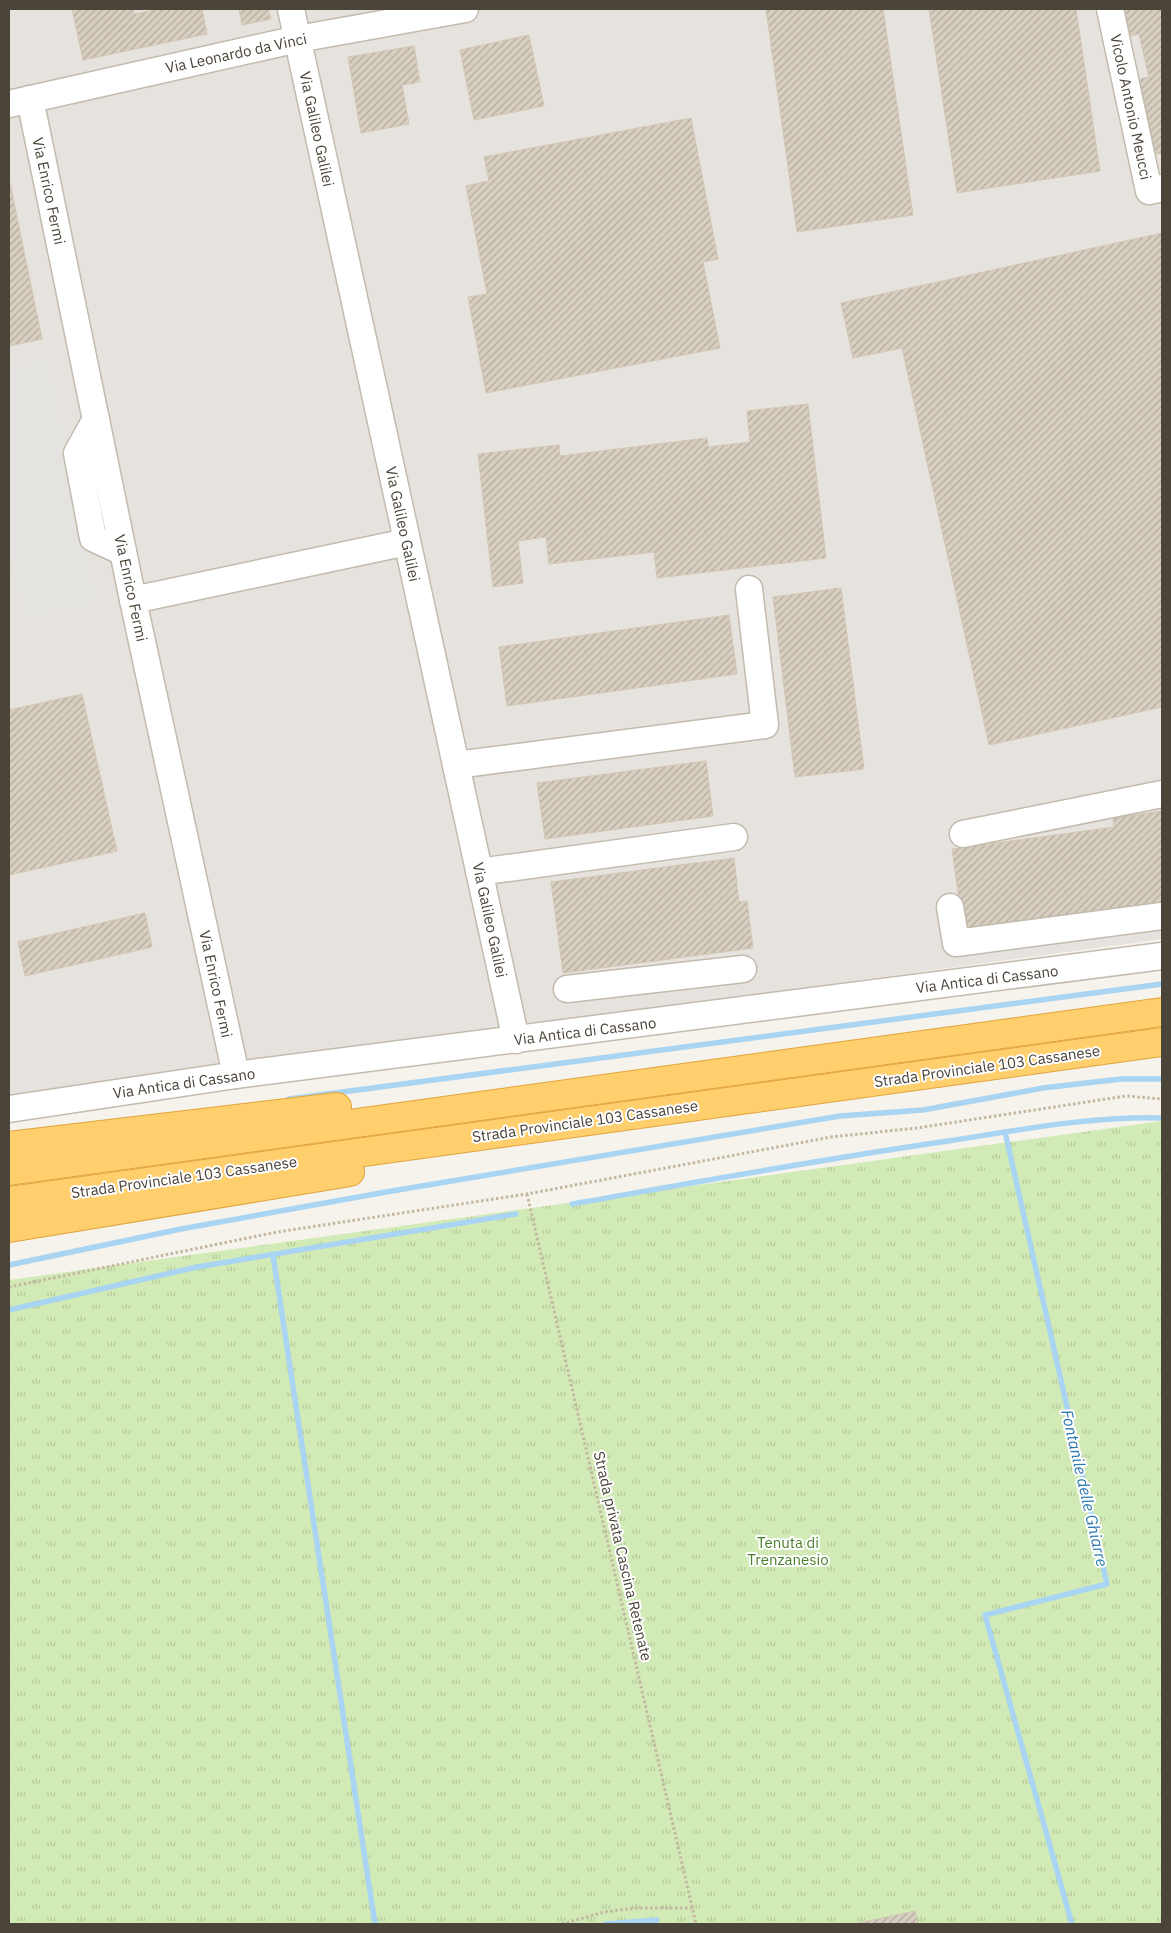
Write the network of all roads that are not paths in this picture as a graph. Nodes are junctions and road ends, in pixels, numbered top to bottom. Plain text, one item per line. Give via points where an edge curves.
1 (291, 9) edge
2 (465, 9) edge
3 (1110, 9) edge
4 (298, 39) junction
5 (19, 101) edge
6 (1162, 188) edge
7 (407, 542) junction
8 (749, 589) dead end
9 (133, 600) junction
10 (456, 765) junction
11 (1162, 794) edge
12 (963, 834) dead end
13 (734, 837) dead end
14 (479, 872) junction
15 (950, 906) dead end
16 (1162, 916) edge
17 (1162, 956) edge
18 (743, 969) dead end
19 (659, 979) junction
20 (567, 989) dead end
21 (1162, 1012) edge
22 (665, 1021) junction
23 (516, 1040) junction
24 (1162, 1042) edge
25 (732, 1071) junction
26 (236, 1076) junction
27 (787, 1094) junction
28 (9, 1109) edge
29 (9, 1146) edge
30 (9, 1171) edge
31 (9, 1201) edge
32 (9, 1228) edge

1 - 4 street, Via Galileo Galilei
2 - 4 street, Via Leonardo da Vinci
3 - 6 street, Vicolo Antonio Meucci via 1149,191
4 - 5 street, Via Leonardo da Vinci
4 - 7 street, Via Galileo Galilei
5 - 9 street, Via Enrico Fermi via 96,419
7 - 9 street
7 - 10 street, Via Galileo Galilei
8 - 10 street via 766,725
9 - 26 street, Via Enrico Fermi
10 - 14 street, Via Galileo Galilei
11 - 12 street
13 - 14 street
14 - 23 street, Via Galileo Galilei
15 - 16 street via 956,943
17 - 22 street, Via Antica di Cassano
18 - 19 street
19 - 20 street
19 - 22 street
21 - 25 highway, Strada Provinciale 103 Cassanese
22 - 23 street, Via Antica di Cassano
23 - 26 street, Via Antica di Cassano
24 - 27 highway, Strada Provinciale 103 Cassanese
25 - 29 highway via 601,1077
25 - 30 highway, Strada Provinciale 103 Cassanese
26 - 28 street, Via Antica di Cassano
27 - 31 highway, Strada Provinciale 103 Cassanese
27 - 32 highway via 515,1146

